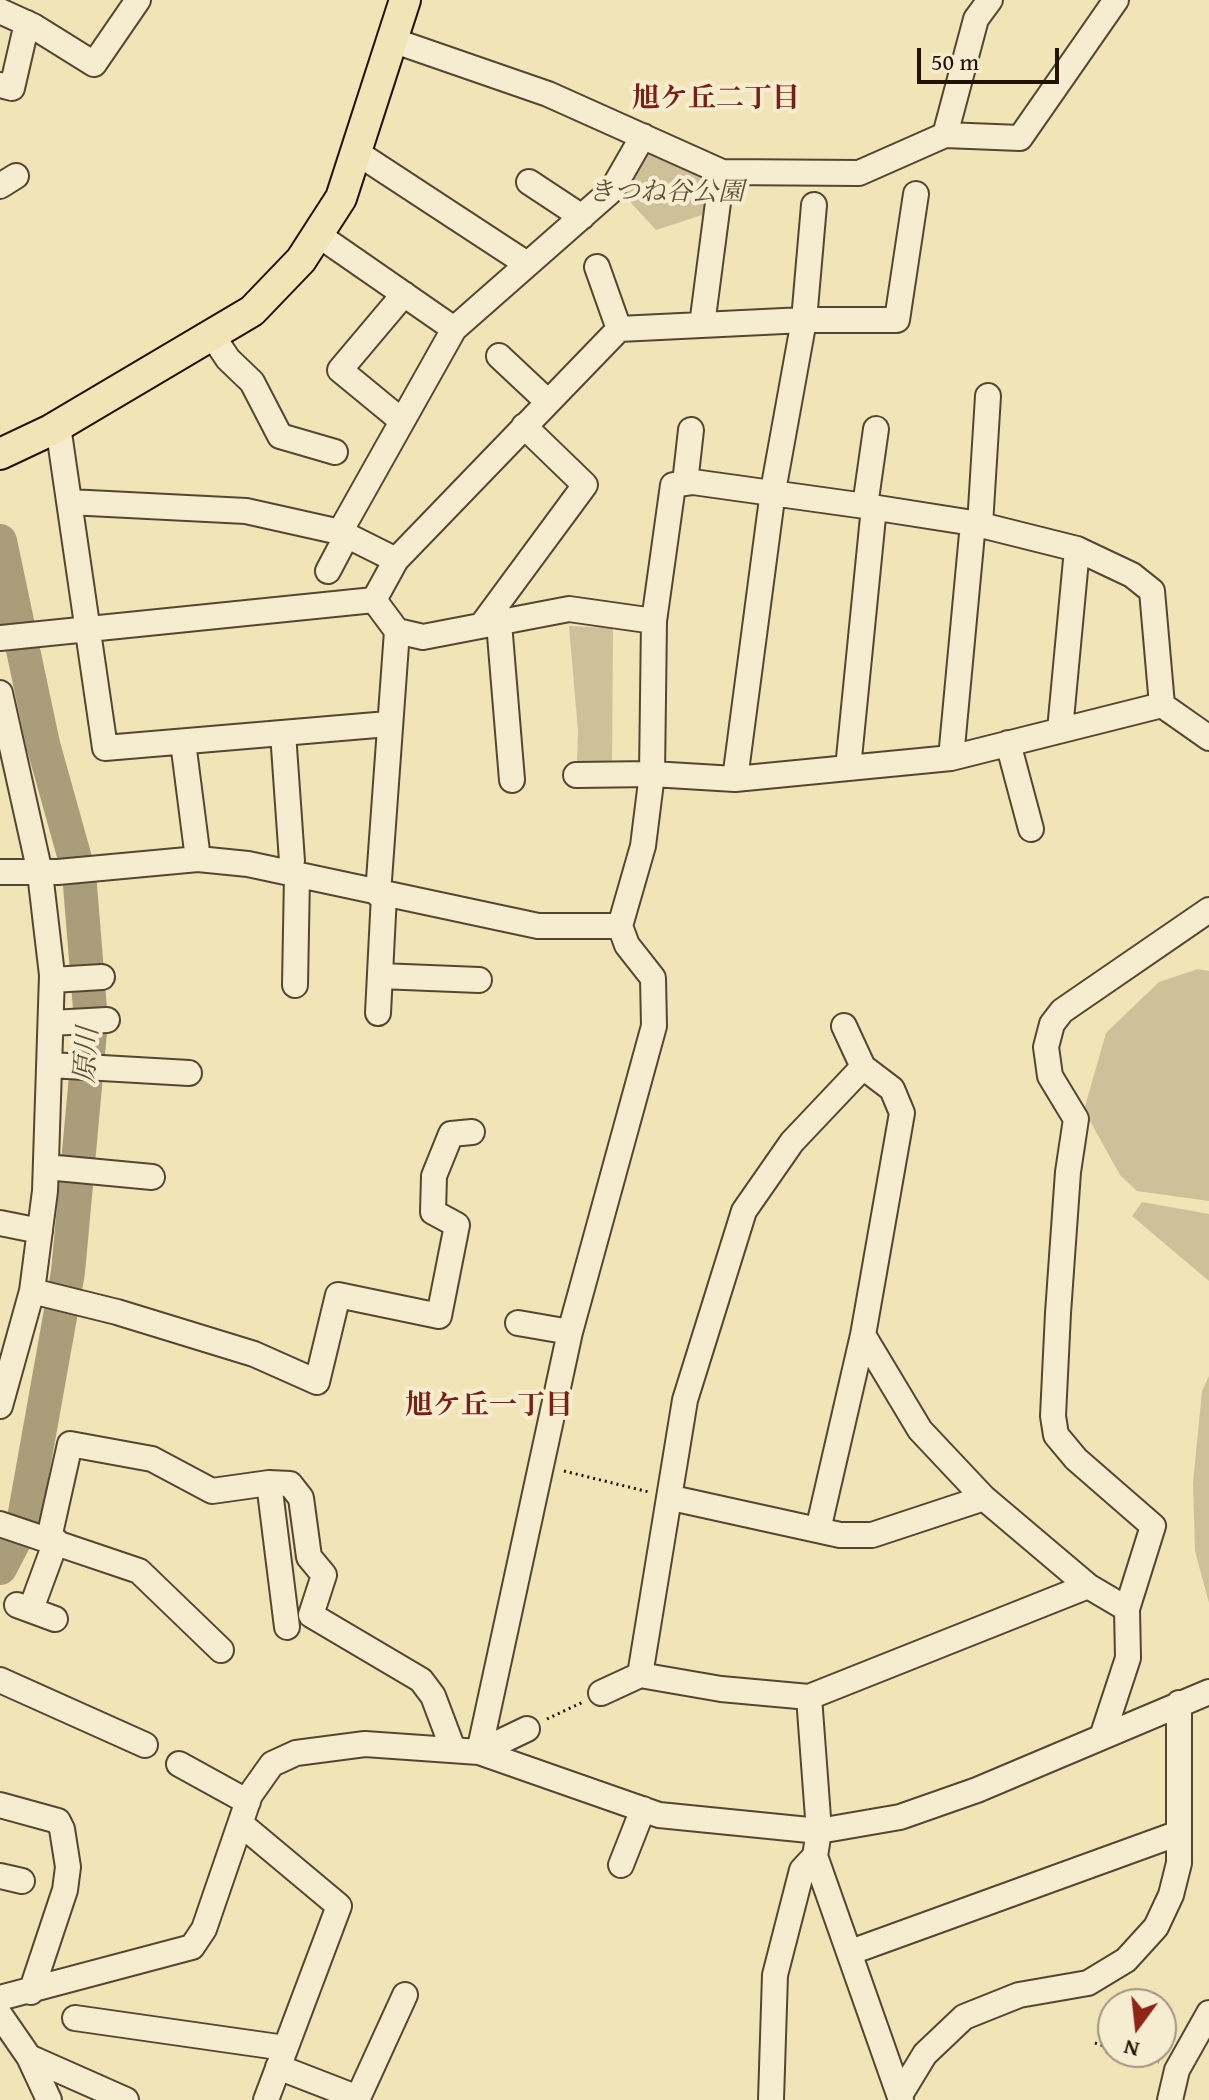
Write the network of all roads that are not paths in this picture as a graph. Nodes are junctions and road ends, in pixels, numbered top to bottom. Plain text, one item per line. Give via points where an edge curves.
1 (138, 0) edge
2 (405, 0) edge
3 (990, 0) edge
4 (1116, 0) edge
5 (0, 11) edge
6 (27, 23) junction
7 (392, 40) junction
8 (0, 85) edge
9 (945, 135) junction
10 (643, 136) junction
11 (356, 152) junction
12 (722, 172) junction
13 (529, 182) dead end
14 (916, 194) dead end
15 (814, 205) dead end
16 (582, 217) junction
17 (317, 234) junction
18 (527, 264) junction
19 (597, 267) dead end
20 (404, 294) junction
21 (804, 320) junction
22 (702, 325) junction
23 (454, 329) junction
24 (619, 329) junction
25 (212, 335) junction
26 (499, 356) dead end
27 (988, 396) dead end
28 (548, 402) junction
29 (402, 421) junction
30 (524, 426) junction
31 (54, 428) junction
32 (876, 429) dead end
33 (691, 430) dead end
34 (335, 452) dead end
35 (0, 454) edge
36 (685, 483) junction
37 (773, 491) junction
38 (69, 502) junction
39 (869, 507) junction
40 (976, 524) junction
41 (344, 533) junction
42 (1077, 549) junction
43 (396, 560) junction
44 (328, 571) dead end
45 (374, 600) junction
46 (654, 621) junction
47 (490, 625) junction
48 (89, 630) junction
49 (397, 631) junction
50 (2, 638) edge
51 (0, 693) edge
52 (1162, 705) junction
53 (388, 724) junction
54 (1060, 730) junction
55 (283, 733) junction
56 (1209, 736) edge
57 (183, 742) junction
58 (1008, 743) junction
59 (951, 758) junction
60 (848, 768) junction
61 (652, 774) junction
62 (576, 775) dead end
63 (735, 779) junction
64 (512, 780) dead end
65 (1031, 829) dead end
66 (198, 859) junction
67 (294, 868) junction
68 (0, 872) edge
69 (49, 872) junction
70 (381, 895) junction
71 (1209, 910) edge
72 (620, 926) junction
73 (380, 976) junction
74 (102, 977) dead end
75 (60, 979) junction
76 (479, 980) dead end
77 (295, 985) dead end
78 (378, 1013) dead end
79 (107, 1020) dead end
80 (58, 1022) junction
81 (844, 1026) dead end
82 (59, 1065) junction
83 (863, 1067) junction
84 (189, 1073) dead end
85 (472, 1132) dead end
86 (52, 1167) junction
87 (152, 1177) dead end
88 (0, 1223) edge
89 (40, 1231) junction
90 (40, 1293) junction
91 (518, 1323) dead end
92 (11, 1330) edge
93 (570, 1332) junction
94 (863, 1335) junction
95 (0, 1406) edge
96 (269, 1483) junction
97 (672, 1498) junction
98 (984, 1498) junction
99 (0, 1524) edge
100 (818, 1530) junction
101 (52, 1540) junction
102 (1088, 1586) junction
103 (1127, 1609) junction
104 (55, 1619) dead end
105 (287, 1627) dead end
106 (221, 1650) dead end
107 (640, 1675) junction
108 (0, 1680) edge
109 (1209, 1692) edge
110 (601, 1693) road end
111 (809, 1697) junction
112 (1179, 1703) junction
113 (527, 1729) road end
114 (1102, 1737) junction
115 (145, 1745) dead end
116 (453, 1749) junction
117 (479, 1752) junction
118 (179, 1764) dead end
119 (0, 1805) edge
120 (643, 1809) junction
121 (244, 1813) junction
122 (819, 1831) junction
123 (1179, 1833) junction
124 (815, 1856) junction
125 (621, 1865) dead end
126 (851, 1952) junction
127 (31, 1992) junction
128 (405, 1995) dead end
129 (0, 1998) edge
130 (1209, 2013) edge
131 (0, 2015) edge
132 (75, 2018) dead end
133 (29, 2057) junction
134 (282, 2058) junction
135 (900, 2098) edge
136 (358, 2099) edge
137 (49, 2100) edge
138 (126, 2100) edge
139 (266, 2100) edge
140 (771, 2100) edge
141 (1170, 2100) edge

1 - 6 street via 94,64
2 - 7 main road
3 - 9 street via 976,19
4 - 9 street via 1020,138
5 - 6 street
6 - 8 street via 12,88
7 - 10 street via 548,94
7 - 11 main road
9 - 12 street via 859,173
10 - 12 street
10 - 16 street via 612,190
11 - 17 main road via 341,198
11 - 18 street
12 - 22 street
13 - 16 street
14 - 21 street via 897,320
15 - 21 street
16 - 18 street
17 - 20 street
17 - 25 main road via 301,260 252,311
18 - 23 street
19 - 24 street
20 - 23 street
20 - 29 street via 340,370
21 - 22 street
21 - 37 street
22 - 24 street
23 - 29 street
24 - 28 street
25 - 31 main road
25 - 34 street via 252,382 280,436
26 - 28 street
27 - 40 street
28 - 30 street
29 - 41 street
30 - 43 street
30 - 47 street via 585,485
31 - 35 main road
31 - 38 street
32 - 39 street
33 - 36 street
36 - 37 street
36 - 46 street via 673,485
37 - 39 street
37 - 63 street
38 - 41 street via 246,511
38 - 48 street
39 - 40 street
39 - 60 street
40 - 42 street
40 - 59 street
41 - 43 street
41 - 44 street
42 - 52 street via 1132,575 1152,591
42 - 54 street
43 - 45 street
45 - 48 street
45 - 49 street
46 - 47 street via 569,609
46 - 61 street
47 - 49 street via 423,637
47 - 64 street
48 - 50 street
48 - 57 street via 105,748
49 - 53 street
51 - 69 street
52 - 54 street
52 - 56 street
53 - 55 street
53 - 70 street
54 - 58 street
55 - 57 street
55 - 67 street
57 - 66 street
58 - 59 street
58 - 65 street
59 - 60 street
60 - 63 street
61 - 62 street
61 - 63 street
61 - 72 street via 643,846
66 - 67 street
66 - 69 street
67 - 70 street
67 - 77 street
68 - 69 street
69 - 75 street
70 - 72 street via 538,926
70 - 73 street
71 - 103 street via 1062,1011 1046,1047 1050,1076 1076,1119 1053,1416 1056,1435 1076,1459 1153,1526
72 - 93 street via 627,945 653,978 654,1026
73 - 76 street
73 - 78 street
74 - 75 street
75 - 80 street
79 - 80 street
80 - 82 street
81 - 83 street
82 - 84 street
82 - 86 street
83 - 94 street via 892,1089 902,1113
83 - 97 street via 792,1142 744,1211 685,1400
85 - 90 street via 451,1134 434,1176 433,1212 457,1225 439,1316 338,1295 317,1382 254,1354
86 - 87 street
86 - 89 street
88 - 89 street
89 - 90 street
90 - 92 street
91 - 93 street
92 - 95 street
93 - 117 street via 552,1468
94 - 98 street via 920,1430
94 - 100 street
96 - 101 street via 212,1491 152,1459 70,1444
96 - 105 street
96 - 116 street via 290,1484 301,1498 309,1557 324,1575 311,1615 421,1680 433,1696
97 - 100 street
97 - 107 street
98 - 100 street via 872,1535
98 - 102 street
99 - 101 street
101 - 104 street via 24,1607
101 - 106 street via 139,1571
102 - 103 street
102 - 111 street
103 - 114 street via 1128,1658
107 - 110 street
107 - 111 street
108 - 115 street
109 - 112 street
111 - 122 street
112 - 114 street
112 - 123 street
113 - 117 street
114 - 122 street via 900,1817
116 - 117 street
116 - 121 street via 365,1744 296,1753 272,1764
117 - 120 street
118 - 121 street
119 - 127 street via 58,1821 62,1829 68,1867 65,1890
120 - 122 street
120 - 125 street
121 - 127 street via 204,1929 192,1947
121 - 134 street via 339,1906
122 - 124 street
123 - 126 street
123 - 135 street via 1171,1895 1156,1927 1126,1960 1088,1983 1019,1995 964,2017 925,2054
124 - 126 street
124 - 140 street via 802,1870 775,1975
126 - 135 street
127 - 129 street
128 - 136 street
130 - 141 street via 1178,2068
131 - 133 street
132 - 134 street
133 - 137 street
133 - 138 street
134 - 136 street
134 - 139 street

